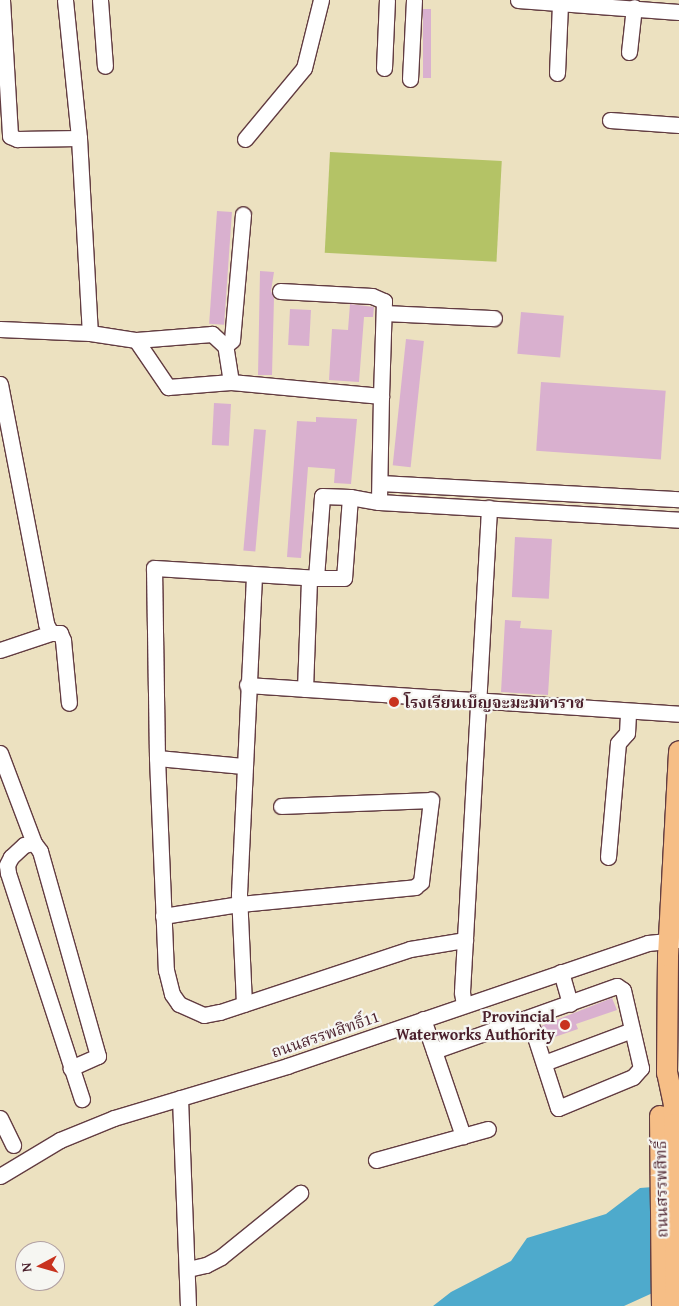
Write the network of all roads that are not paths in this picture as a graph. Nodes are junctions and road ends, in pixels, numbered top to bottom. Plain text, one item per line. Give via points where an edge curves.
1 (2, 0) edge
2 (64, 0) edge
3 (100, 0) edge
4 (321, 0) edge
5 (387, 0) edge
6 (414, 0) edge
7 (520, 0) edge
8 (560, 3) junction
9 (634, 8) junction
10 (679, 12) edge
11 (629, 52) dead end
12 (105, 66) dead end
13 (384, 68) dead end
14 (557, 74) dead end
15 (410, 79) dead end
16 (610, 120) dead end
17 (679, 125) edge
18 (79, 138) junction
19 (245, 139) dead end
20 (243, 214) dead end
21 (280, 291) dead end
22 (386, 313) junction
23 (494, 318) dead end
24 (0, 328) edge
25 (90, 333) junction
26 (136, 340) junction
27 (225, 346) junction
28 (231, 382) junction
29 (0, 384) edge
30 (381, 396) junction
31 (4, 427) edge
32 (380, 483) junction
33 (350, 497) junction
34 (679, 499) edge
35 (379, 502) junction
36 (489, 508) junction
37 (679, 520) edge
38 (254, 574) junction
39 (312, 578) junction
40 (51, 633) junction
41 (0, 650) edge
42 (248, 685) junction
43 (305, 689) junction
44 (479, 702) junction
45 (69, 703) dead end
46 (628, 711) junction
47 (679, 714) edge
48 (679, 751) edge
49 (0, 753) edge
50 (157, 758) junction
51 (243, 766) junction
52 (4, 782) edge
53 (678, 799) edge
54 (281, 806) dead end
55 (34, 843) junction
56 (676, 847) edge
57 (608, 857) dead end
58 (240, 904) junction
59 (163, 916) junction
60 (465, 940) junction
61 (673, 940) edge
62 (560, 972) junction
63 (244, 1004) junction
64 (570, 1004) junction
65 (464, 1005) junction
66 (529, 1018) junction
67 (423, 1019) junction
68 (673, 1029) edge
69 (632, 1030) junction
70 (434, 1051) junction
71 (544, 1063) junction
72 (71, 1068) junction
73 (180, 1098) junction
74 (82, 1099) dead end
75 (667, 1105) junction
76 (0, 1118) edge
77 (488, 1129) dead end
78 (463, 1136) junction
79 (13, 1145) dead end
80 (376, 1160) dead end
81 (0, 1176) edge
82 (300, 1193) dead end
83 (188, 1269) junction
84 (188, 1306) edge
85 (662, 1306) edge
86 (676, 1306) edge

1 - 18 street via 10,136 16,140
2 - 18 street
3 - 12 street
4 - 19 street via 304,68
5 - 13 street
6 - 15 street
7 - 8 street
8 - 9 street
8 - 14 street
9 - 10 street
9 - 11 street
16 - 17 street
18 - 25 street
20 - 27 street via 232,340
21 - 22 street via 372,296 384,301
22 - 23 street
22 - 30 street
24 - 25 street
25 - 26 street
26 - 27 street via 212,334
26 - 28 street via 168,387
27 - 28 street
28 - 30 street
29 - 31 street
30 - 32 street
31 - 40 street via 46,624
32 - 34 street
32 - 35 street
33 - 35 street
33 - 39 street via 322,496
33 - 39 street via 344,578
35 - 36 street
36 - 37 street
36 - 44 street
38 - 39 street
38 - 42 street
38 - 50 street via 154,568
39 - 43 street
40 - 41 street
40 - 45 street via 60,634 63,640
42 - 43 street
42 - 51 street
43 - 44 street
44 - 46 street
44 - 60 street
46 - 47 street
46 - 57 street via 627,733 618,743
48 - 53 main road, ถนนสรรพสิทธิ์
49 - 52 street
50 - 51 street
50 - 59 street
51 - 58 street
52 - 55 street
53 - 56 main road, ถนนสรรพสิทธิ์
54 - 58 street via 428,799 431,804 421,882 415,887
55 - 72 street via 24,845 11,857 8,873
55 - 72 street via 40,851 98,1056
56 - 61 main road, ถนนสรรพสิทธิ์
58 - 59 street
58 - 63 street
59 - 63 street via 166,970 172,994 179,1004 204,1015
60 - 63 street via 410,949
60 - 65 street
61 - 62 street, ถนนสรรพสิทธิ์11 via 648,943
61 - 68 main road, ถนนสรรพสิทธิ์
62 - 64 street
62 - 65 street, ถนนสรรพสิทธิ์11
64 - 66 street
64 - 69 street via 620,987
65 - 67 street, ถนนสรรพสิทธิ์11
66 - 70 street
66 - 71 street
67 - 70 street
67 - 73 street, ถนนสรรพสิทธิ์11 via 287,1066
68 - 75 main road, ถนนสรรพสิทธิ์
69 - 71 street
69 - 71 street via 641,1068 638,1073 558,1108
70 - 78 street
72 - 74 street
73 - 81 street, ถนนสรรพสิทธิ์11 via 114,1118 60,1140
73 - 83 street
75 - 85 main road, ถนนสรรพสิทธิ์
75 - 86 main road, ถนนสรรพสิทธิ์
76 - 79 street
77 - 78 street
78 - 80 street
82 - 83 street via 221,1257
83 - 84 street

